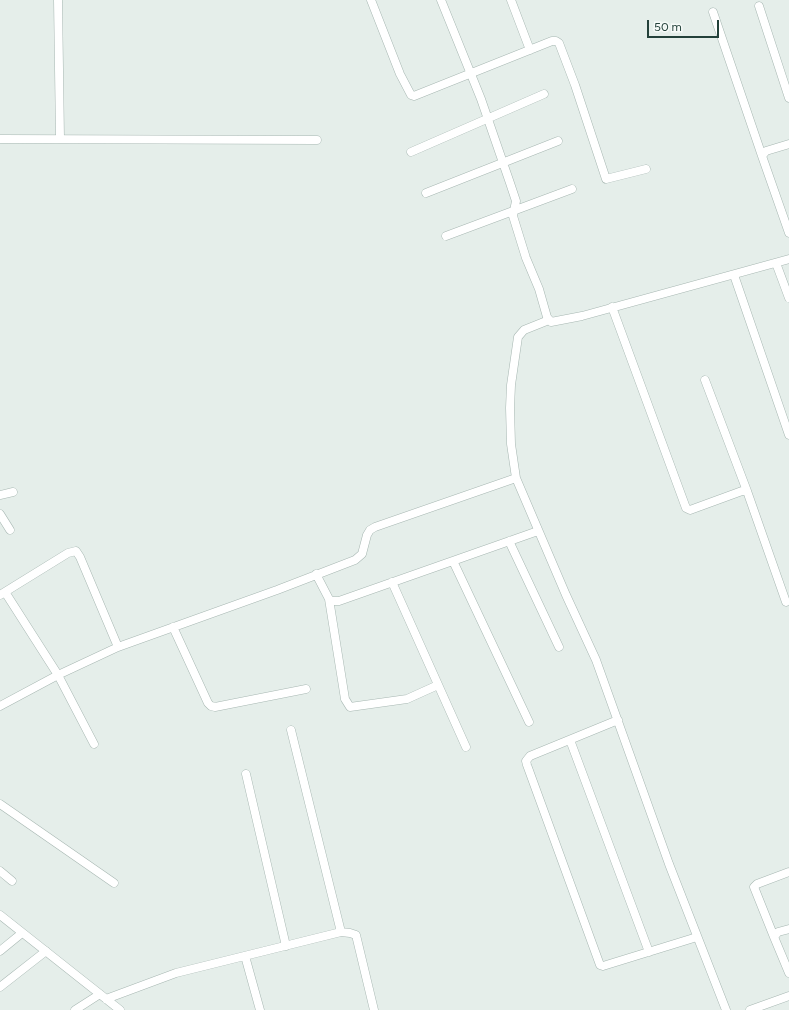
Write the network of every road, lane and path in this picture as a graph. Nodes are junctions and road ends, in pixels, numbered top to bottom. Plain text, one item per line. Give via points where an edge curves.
1 (58, 0) edge
2 (371, 0) edge
3 (441, 0) edge
4 (511, 0) edge
5 (758, 6) dead end
6 (713, 12) dead end
7 (530, 50) junction
8 (470, 73) junction
9 (544, 94) dead end
10 (789, 98) edge
11 (487, 118) junction
12 (60, 138) junction
13 (0, 139) edge
14 (317, 140) dead end
15 (558, 141) dead end
16 (789, 144) edge
17 (411, 152) dead end
18 (762, 156) junction
19 (503, 163) junction
20 (646, 169) dead end
21 (572, 189) dead end
22 (426, 193) dead end
23 (513, 212) junction
24 (789, 233) edge
25 (446, 236) dead end
26 (789, 259) edge
27 (776, 263) junction
28 (734, 275) junction
29 (789, 298) edge
30 (612, 307) junction
31 (549, 320) junction
32 (706, 380) dead end
33 (789, 435) edge
34 (516, 478) junction
35 (747, 491) junction
36 (13, 492) dead end
37 (0, 495) edge
38 (0, 514) edge
39 (10, 530) dead end
40 (538, 531) junction
41 (509, 541) junction
42 (453, 560) junction
43 (316, 574) junction
44 (392, 582) junction
45 (2, 593) edge
46 (329, 599) junction
47 (786, 602) dead end
48 (172, 628) junction
49 (118, 646) junction
50 (559, 647) dead end
51 (58, 675) junction
52 (438, 685) junction
53 (306, 689) dead end
54 (0, 705) edge
55 (618, 720) junction
56 (529, 722) dead end
57 (290, 730) dead end
58 (570, 740) junction
59 (94, 744) dead end
60 (466, 747) dead end
61 (246, 774) dead end
62 (0, 804) edge
63 (0, 871) edge
64 (789, 872) edge
65 (12, 882) dead end
66 (114, 883) dead end
67 (0, 915) edge
68 (789, 929) edge
69 (341, 932) junction
70 (22, 933) junction
71 (697, 937) junction
72 (774, 937) junction
73 (286, 946) junction
74 (0, 951) edge
75 (46, 951) junction
76 (649, 952) junction
77 (245, 956) junction
78 (789, 974) edge
79 (0, 987) edge
80 (103, 996) junction
81 (789, 996) edge
82 (754, 1009) edge
83 (75, 1010) edge
84 (120, 1010) edge
85 (260, 1010) edge
86 (374, 1010) edge
87 (726, 1010) edge

1 - 12 street
2 - 8 street via 411,95
3 - 8 street
4 - 7 street
5 - 10 street
6 - 18 street
7 - 8 street
7 - 20 street via 552,41 559,43 606,179
8 - 11 street
9 - 11 street
11 - 17 street
11 - 19 street
12 - 13 street
12 - 14 street
15 - 19 street
16 - 18 street via 766,151
18 - 24 street
19 - 22 street
19 - 23 street via 515,197
21 - 23 street
23 - 25 street
23 - 31 street
26 - 27 street
27 - 28 street
27 - 29 street
28 - 30 street
28 - 33 street
30 - 31 street via 558,321
30 - 35 street via 686,508 690,510
31 - 34 street via 524,330 518,337 510,408
32 - 35 street
34 - 40 street
34 - 43 street via 375,527 370,530 359,557
35 - 47 street
36 - 37 street
38 - 39 street
40 - 41 street
40 - 55 street via 596,660
41 - 42 street
41 - 50 street
42 - 44 street
42 - 56 street
43 - 46 street
43 - 48 street
44 - 46 street via 339,601
44 - 52 street
45 - 49 street via 68,553 76,551
45 - 51 street
46 - 52 street via 345,699 350,707 400,700 416,696
48 - 49 street
48 - 53 street via 211,706
49 - 51 street
51 - 54 street
51 - 59 street
52 - 60 street
55 - 58 street
55 - 71 street
57 - 69 street
58 - 76 street
58 - 76 street via 530,756 526,761 599,963 604,966
61 - 73 street
62 - 66 street
63 - 65 street
64 - 72 street via 754,887
67 - 70 street
68 - 72 street via 778,932
69 - 73 street
69 - 86 street via 354,933 356,936
70 - 74 street
70 - 75 street
71 - 76 street
71 - 87 street
72 - 78 street
73 - 77 street
75 - 79 street
75 - 80 street
77 - 80 street via 176,973
77 - 85 street
80 - 83 street
80 - 84 street
81 - 82 street

